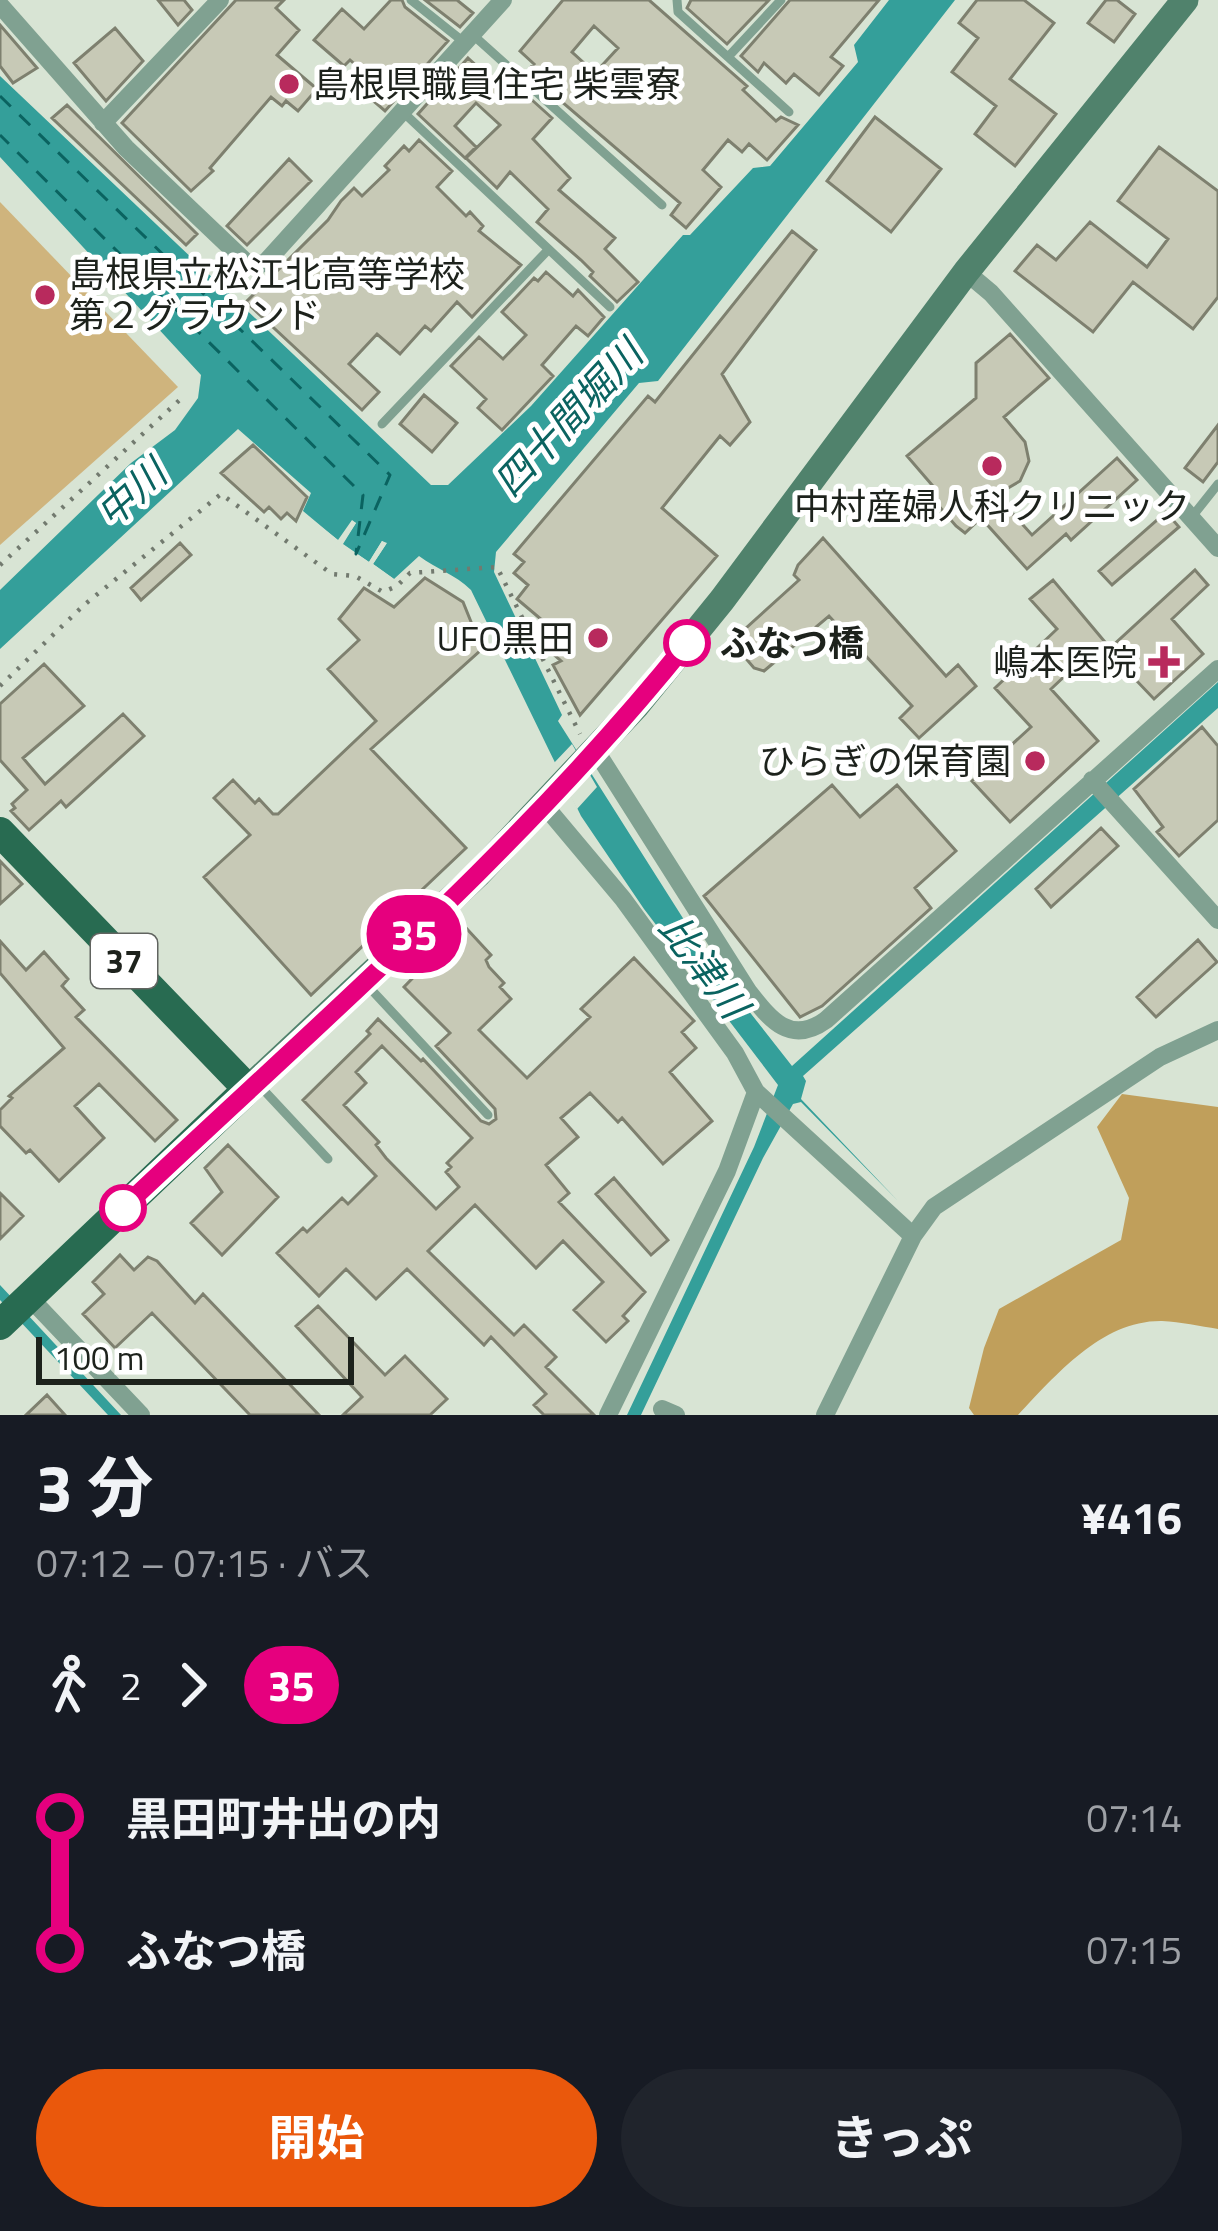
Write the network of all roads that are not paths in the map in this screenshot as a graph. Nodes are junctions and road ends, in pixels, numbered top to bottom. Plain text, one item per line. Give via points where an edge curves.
1 (220, 0) edge
2 (411, 0) edge
3 (503, 0) edge
4 (676, 0) edge
5 (781, 0) edge
6 (1185, 0) edge
7 (0, 5) edge
8 (469, 39) junction
9 (728, 57) junction
10 (789, 112) dead end
11 (404, 113) junction
12 (103, 123) junction
13 (662, 205) dead end
14 (548, 250) junction
15 (966, 272) junction
16 (610, 307) dead end
17 (382, 424) dead end
18 (1218, 484) edge
19 (1191, 518) junction
20 (1218, 548) edge
21 (1218, 669) edge
22 (591, 756) junction
23 (1094, 783) junction
24 (553, 798) junction
25 (0, 832) edge
26 (1218, 920) edge
27 (363, 981) junction
28 (1218, 1030) edge
29 (252, 1085) junction
30 (762, 1096) junction
31 (488, 1115) dead end
32 (328, 1159) dead end
33 (913, 1236) junction
34 (12, 1312) edge
35 (142, 1415) edge
36 (608, 1415) edge
37 (825, 1415) edge

1 - 12 street
2 - 8 lane
3 - 8 street
4 - 9 lane via 677,12
5 - 9 lane
6 - 15 street
7 - 12 street
8 - 11 street
8 - 13 lane
9 - 10 lane
11 - 12 street via 265,263 248,265
11 - 14 lane
14 - 16 lane
14 - 17 lane
15 - 19 street
15 - 22 street via 722,600
18 - 19 lane
19 - 20 street
21 - 23 street
22 - 23 street via 737,976 772,1022 795,1032 826,1020
22 - 24 street
23 - 26 street
24 - 27 street
24 - 30 street
25 - 29 main road, 37
27 - 29 street
27 - 31 lane
28 - 33 street via 1160,1057 1012,1154 934,1207
29 - 32 lane
29 - 34 main road
30 - 33 street
30 - 36 street
33 - 37 street
34 - 35 street

